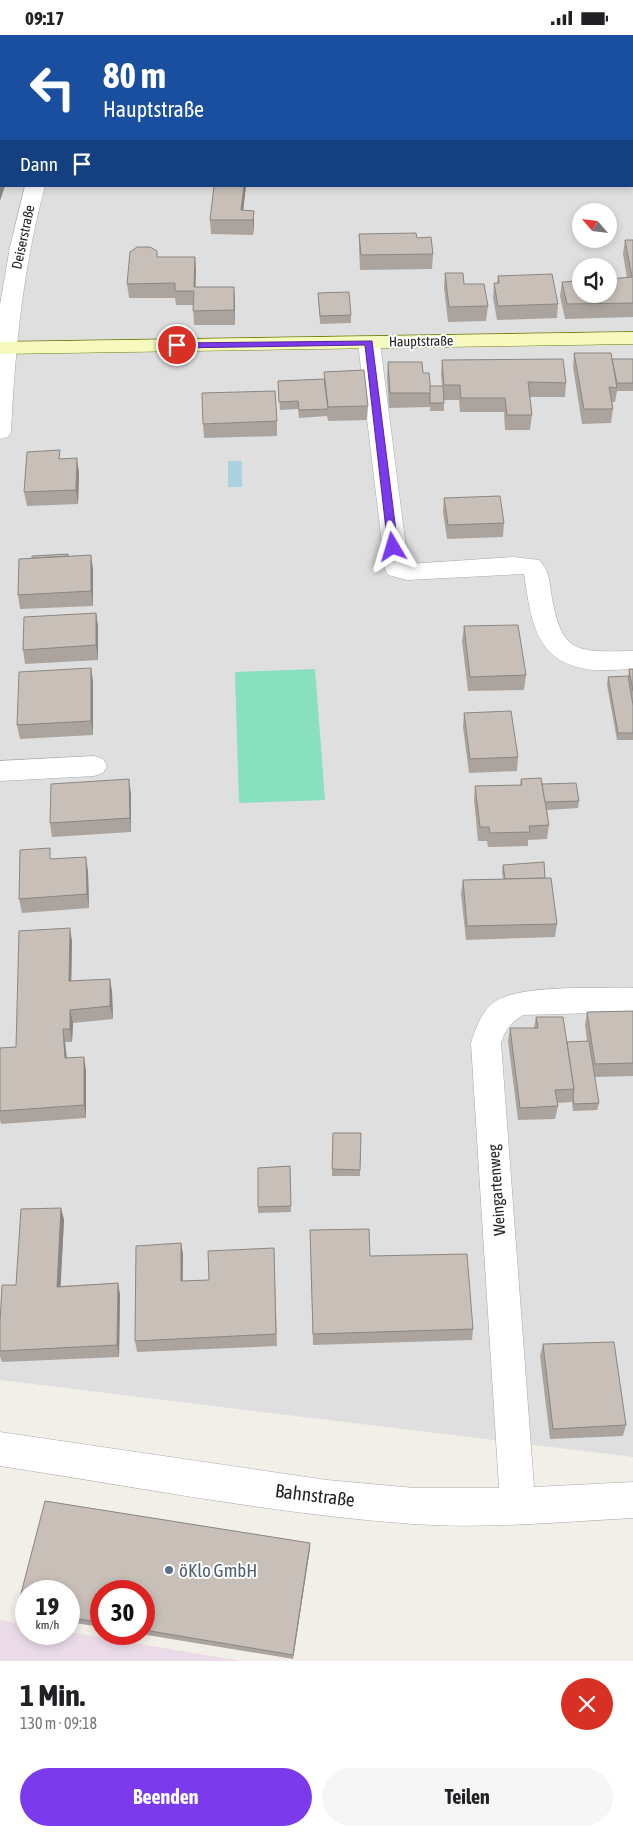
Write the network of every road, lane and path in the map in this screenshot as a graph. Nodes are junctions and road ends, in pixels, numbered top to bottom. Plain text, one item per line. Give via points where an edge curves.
1 (35, 187) edge
2 (633, 338) edge
3 (369, 343) junction
4 (2, 348) edge
5 (0, 432) edge
6 (633, 659) edge
7 (94, 766) dead end
8 (0, 771) edge
9 (633, 1001) edge
10 (0, 1449) edge
11 (633, 1500) edge
12 (518, 1506) junction

1 - 4 street, Deiserstraße
2 - 3 main road, Hauptstraße
3 - 4 main road, Hauptstraße
3 - 6 street via 397,569 407,572 531,566 536,571 548,634 562,652 587,661
4 - 5 street, Deiserstraße
7 - 8 street
9 - 12 street, Weingartenweg via 519,1003 502,1012 490,1029 486,1043
10 - 12 street, Bahnstraße via 327,1498 415,1506
11 - 12 street, Bahnstraße

